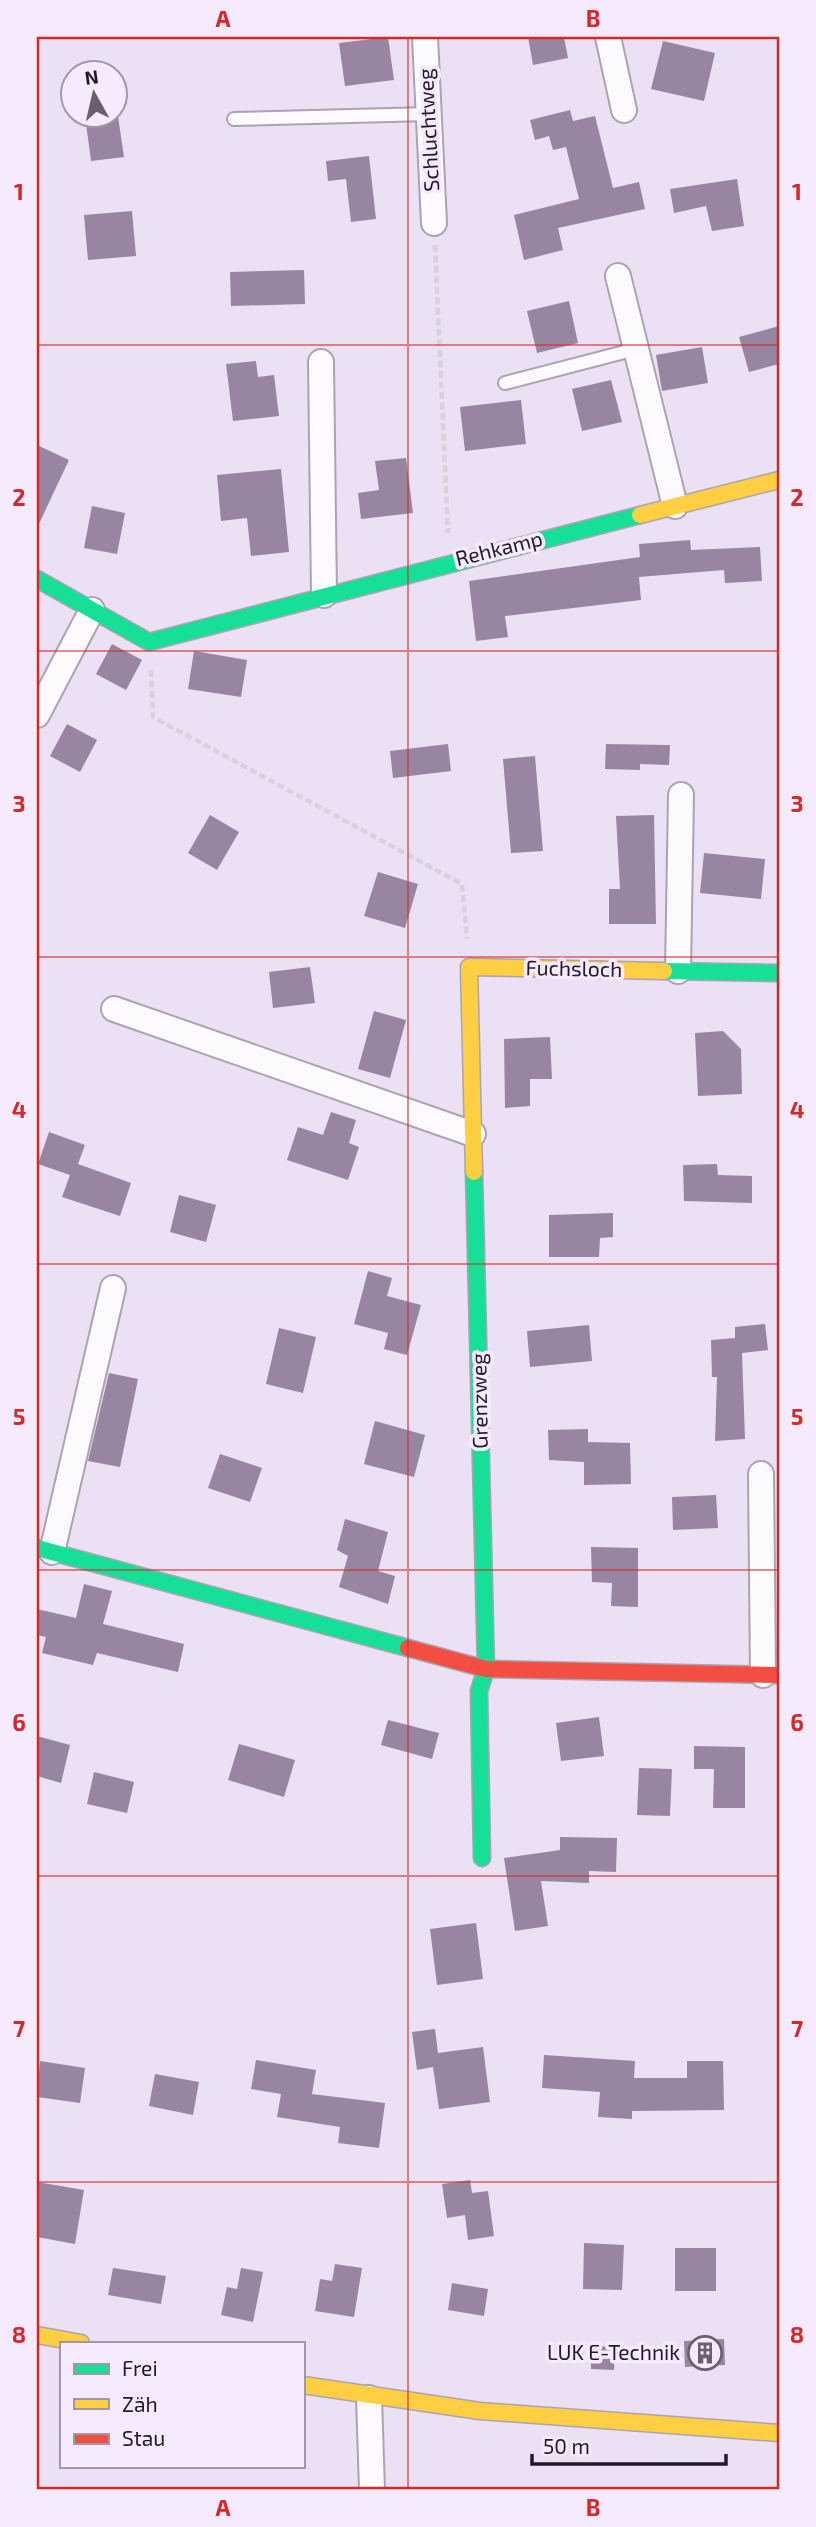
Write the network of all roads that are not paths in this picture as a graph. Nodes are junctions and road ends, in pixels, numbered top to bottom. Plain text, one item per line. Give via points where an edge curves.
1 (425, 37) edge
2 (608, 37) edge
3 (624, 110) dead end
4 (429, 114) junction
5 (234, 119) dead end
6 (434, 223) road end
7 (618, 276) dead end
8 (636, 349) junction
9 (321, 362) dead end
10 (505, 383) dead end
11 (779, 480) edge
12 (675, 506) junction
13 (37, 579) edge
14 (324, 595) junction
15 (92, 610) junction
16 (37, 715) edge
17 (681, 795) dead end
18 (469, 967) joint
19 (678, 971) junction
20 (779, 973) edge
21 (114, 1009) dead end
22 (473, 1134) junction
23 (113, 1288) dead end
24 (761, 1474) dead end
25 (44, 1550) edge
26 (486, 1669) junction
27 (771, 1675) edge
28 (482, 1858) dead end
29 (37, 2334) edge
30 (76, 2342) edge
31 (304, 2385) edge
32 (369, 2398) junction
33 (779, 2433) edge
34 (372, 2490) edge

1 - 4 street, Schluchtweg
2 - 3 street
4 - 5 lane
4 - 6 street, Schluchtweg
7 - 8 street
8 - 10 lane
8 - 12 street
9 - 14 street
11 - 12 street, Rehkamp
12 - 14 street, Rehkamp
13 - 15 street
14 - 15 street, Rehkamp via 149,642
15 - 16 street
17 - 19 street
18 - 19 street, Fuchsloch
18 - 22 street, Grenzweg
19 - 20 street, Fuchsloch
21 - 22 street
22 - 26 street, Grenzweg
23 - 25 street
24 - 27 street
25 - 26 street
26 - 27 street
26 - 28 street, Grenzweg via 479,1691
29 - 30 street
31 - 32 street
32 - 33 street via 495,2414
32 - 34 street

